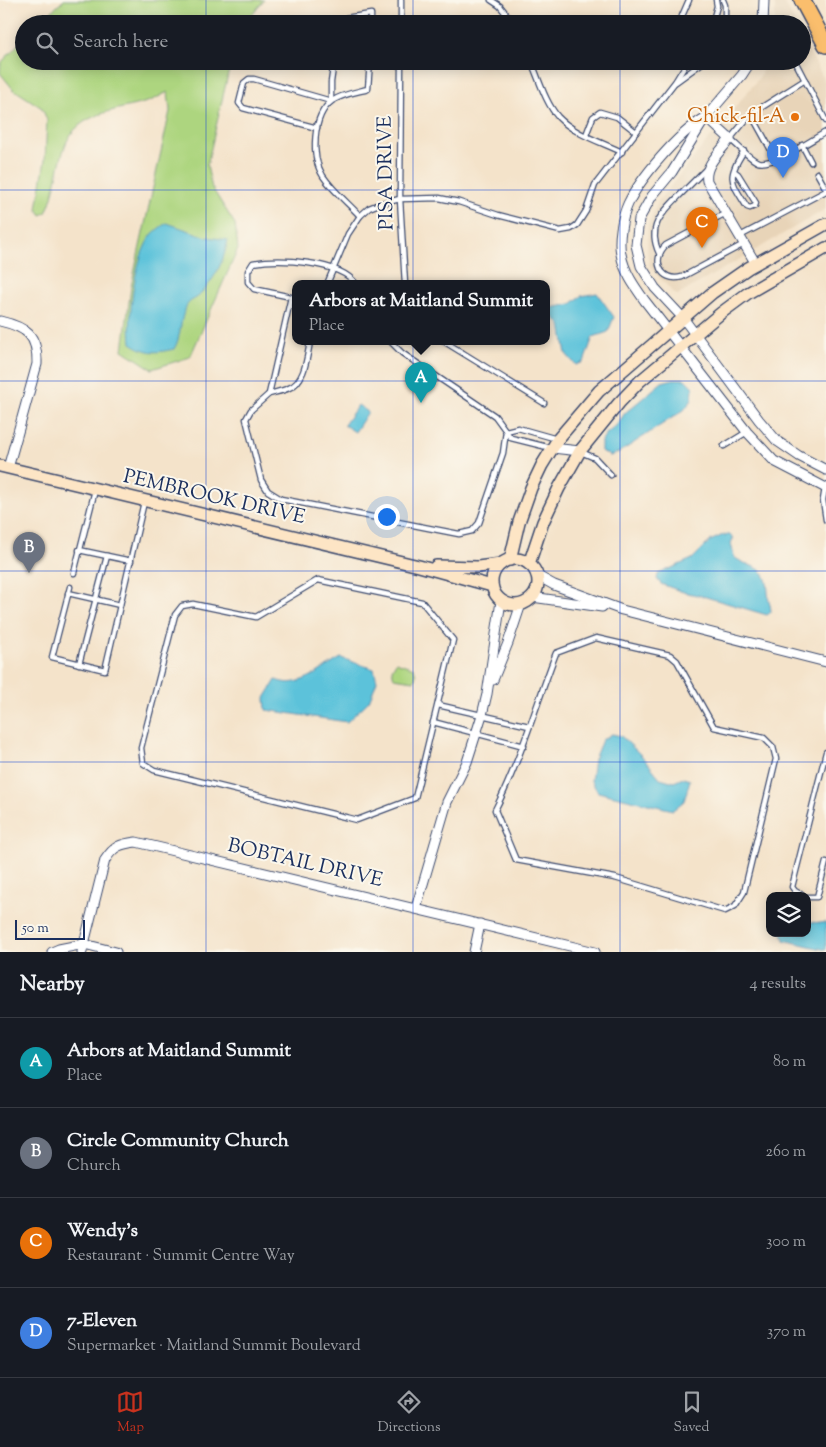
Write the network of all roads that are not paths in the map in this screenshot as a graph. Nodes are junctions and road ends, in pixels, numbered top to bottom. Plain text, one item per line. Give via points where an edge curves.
1 (401, 0) edge
2 (491, 0) edge
3 (502, 0) edge
4 (689, 0) edge
5 (716, 0) edge
6 (723, 0) edge
7 (764, 0) edge
8 (802, 0) edge
9 (500, 6) junction
10 (401, 15) edge
11 (507, 15) edge
12 (682, 15) edge
13 (714, 15) edge
14 (724, 15) edge
15 (763, 15) edge
16 (810, 15) edge
17 (811, 17) edge
18 (826, 45) edge
19 (333, 70) edge
20 (369, 70) edge
21 (401, 70) edge
22 (535, 70) edge
23 (682, 70) edge
24 (692, 70) edge
25 (745, 70) edge
26 (800, 70) edge
27 (805, 80) junction
28 (675, 82) junction
29 (332, 101) junction
30 (751, 114) junction
31 (706, 117) junction
32 (826, 121) edge
33 (317, 128) junction
34 (636, 132) junction
35 (826, 132) edge
36 (586, 135) junction
37 (730, 139) junction
38 (802, 145) junction
39 (744, 151) junction
40 (622, 152) junction
41 (811, 158) dead end
42 (776, 159) junction
43 (709, 166) junction
44 (734, 171) junction
45 (825, 174) edge
46 (826, 190) edge
47 (400, 200) junction
48 (726, 213) junction
49 (360, 216) junction
50 (826, 224) edge
51 (742, 240) junction
52 (826, 248) edge
53 (659, 253) junction
54 (756, 264) junction
55 (334, 269) junction
56 (329, 280) edge
57 (352, 280) edge
58 (405, 280) edge
59 (682, 318) junction
60 (0, 321) edge
61 (668, 330) junction
62 (695, 335) junction
63 (309, 345) edge
64 (394, 345) edge
65 (450, 345) edge
66 (680, 348) junction
67 (270, 394) junction
68 (544, 403) dead end
69 (525, 430) junction
70 (506, 431) junction
71 (748, 432) junction
72 (523, 441) junction
73 (555, 444) junction
74 (724, 446) dead end
75 (580, 451) junction
76 (4, 467) edge
77 (826, 470) edge
78 (611, 475) dead end
79 (826, 486) edge
80 (95, 489) junction
81 (145, 501) junction
82 (826, 520) edge
83 (79, 550) junction
84 (106, 556) junction
85 (131, 561) junction
86 (505, 562) junction
87 (529, 564) junction
88 (419, 566) junction
89 (74, 572) dead end
90 (536, 575) junction
91 (492, 586) junction
92 (70, 587) dead end
93 (68, 593) junction
94 (532, 597) junction
95 (95, 599) junction
96 (501, 601) junction
97 (521, 604) junction
98 (120, 605) junction
99 (622, 610) junction
100 (826, 662) edge
101 (79, 664) junction
102 (487, 694) junction
103 (438, 705) junction
104 (482, 715) junction
105 (433, 722) junction
106 (529, 726) junction
107 (476, 734) junction
108 (524, 746) junction
109 (826, 752) edge
110 (826, 862) edge
111 (797, 892) edge
112 (811, 896) edge
113 (416, 908) junction
114 (480, 924) junction
115 (83, 948) edge
116 (590, 951) edge
117 (52, 952) edge
118 (116, 952) edge
119 (474, 952) edge

1 - 10 lane
2 - 9 lane
3 - 9 lane
4 - 12 lane
5 - 13 lane
6 - 14 lane
7 - 15 street
8 - 16 highway
9 - 11 lane
17 - 18 highway
19 - 29 lane
20 - 29 lane via 368,89
21 - 47 lane, PISA DRIVE
22 - 36 lane via 558,117 572,129
23 - 28 lane
24 - 28 lane
25 - 31 street
26 - 27 lane
27 - 30 lane
27 - 32 lane
28 - 34 lane
29 - 33 lane via 319,118
29 - 33 lane via 254,79 244,83 240,103 243,108
30 - 37 lane
30 - 42 lane
31 - 37 street
31 - 59 street via 639,219 636,245 641,266 655,288
31 - 61 street via 690,127 669,148 640,185 627,205 621,230 620,253 629,278
33 - 49 lane via 315,157 323,175
34 - 36 lane via 617,117 600,112 593,116
34 - 40 lane
35 - 38 lane
36 - 40 lane
37 - 39 lane
37 - 43 street
38 - 41 lane
38 - 42 lane
39 - 42 lane via 756,161
39 - 44 lane
40 - 47 lane via 596,185 586,211 577,226 571,229 560,231 439,198
43 - 48 street via 707,181
43 - 53 lane via 661,214 654,238
44 - 44 lane via 732,182 747,207 756,206
45 - 46 lane via 819,175
46 - 51 lane
47 - 49 lane via 379,204
47 - 58 lane, PISA DRIVE
48 - 51 street
48 - 53 lane via 666,245
49 - 55 lane via 348,234
50 - 54 street
51 - 53 lane via 677,278 662,272
51 - 54 street
52 - 62 street via 748,294
54 - 59 street via 712,293
55 - 56 lane
55 - 57 lane
55 - 67 lane via 309,262 266,260 253,263 248,271 248,282 254,289 291,297
59 - 61 street
59 - 62 street
60 - 76 street via 27,331 34,340 37,358
61 - 66 street
61 - 73 street via 599,391
62 - 66 street
62 - 77 street via 777,441
63 - 67 lane via 298,383
64 - 70 lane via 496,416
65 - 68 lane
66 - 71 street
66 - 75 street via 619,402
67 - 70 lane via 259,401 246,419 261,480 268,491 281,499 459,534 472,531 479,523 503,453
69 - 70 lane
69 - 72 lane
69 - 73 lane
70 - 72 lane via 511,438
71 - 74 lane
71 - 79 street via 774,460
72 - 73 lane
73 - 75 street
73 - 86 street via 531,488
75 - 78 lane via 596,458
75 - 87 street via 543,522
76 - 80 street, PEMBROOK DRIVE
79 - 82 lane via 823,500
80 - 81 street, PEMBROOK DRIVE
80 - 83 lane
81 - 85 lane
81 - 88 street, PEMBROOK DRIVE
83 - 84 lane
83 - 89 lane
84 - 85 lane
84 - 95 lane
85 - 98 lane
86 - 87 street via 522,560
86 - 88 street, PEMBROOK DRIVE via 478,567
86 - 91 street via 495,571
87 - 90 street
88 - 91 street, PEMBROOK DRIVE
90 - 94 street via 538,583
90 - 99 street
91 - 96 street
92 - 93 lane
93 - 95 lane
93 - 101 lane via 52,657
94 - 97 street
94 - 99 street
95 - 98 lane
95 - 101 lane
96 - 97 street
96 - 102 street
97 - 102 street
98 - 101 lane via 105,670
99 - 100 street
102 - 104 street
103 - 104 lane
103 - 105 lane
103 - 105 lane via 453,640 422,602 318,580 256,617 193,604 182,606 175,615 141,748 143,763 154,770 357,820 415,798
104 - 106 lane
104 - 107 street
105 - 107 lane
106 - 108 lane
106 - 108 lane via 556,653 596,638 670,655 677,661 714,727 764,738 773,748 776,759 744,892 735,906 725,911 616,878 516,860 494,810
107 - 108 lane
107 - 113 street via 447,802
109 - 111 lane via 792,887
110 - 112 lane via 817,897
113 - 114 street, BOBTAIL DRIVE
113 - 115 street, BOBTAIL DRIVE via 136,842 112,849 105,860
114 - 116 street, BOBTAIL DRIVE
114 - 119 street
115 - 117 street via 60,948
115 - 118 street

